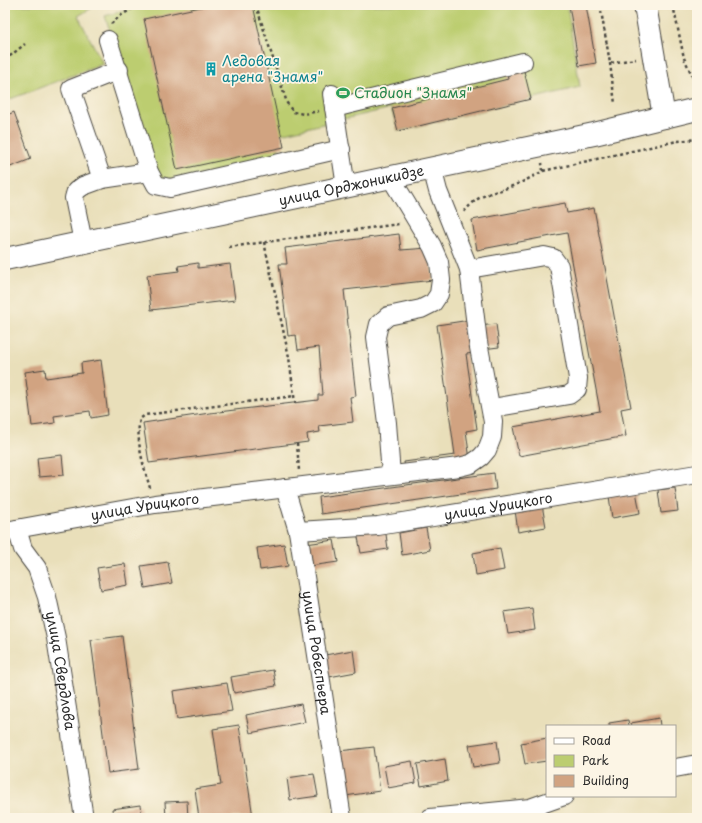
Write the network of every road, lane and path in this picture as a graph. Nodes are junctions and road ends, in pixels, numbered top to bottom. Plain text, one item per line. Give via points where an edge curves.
1 (138, 5) edge
2 (256, 5) edge
3 (600, 5) edge
4 (645, 5) edge
5 (673, 5) edge
6 (108, 40) joint
7 (26, 44) dead end
8 (654, 55) junction
9 (5, 60) edge
10 (523, 62) dead end
11 (610, 63) junction
12 (119, 70) junction
13 (697, 86) edge
14 (333, 101) junction
15 (615, 104) dead end
16 (697, 108) edge
17 (664, 117) junction
18 (697, 139) edge
19 (341, 150) junction
20 (540, 157) dead end
21 (432, 168) junction
22 (543, 171) junction
23 (149, 172) junction
24 (391, 178) junction
25 (102, 179) junction
26 (346, 187) junction
27 (463, 213) dead end
28 (417, 222) junction
29 (82, 242) junction
30 (264, 242) junction
31 (229, 247) dead end
32 (5, 259) edge
33 (469, 269) junction
34 (294, 396) junction
35 (295, 403) dead end
36 (492, 408) junction
37 (297, 443) dead end
38 (697, 474) edge
39 (391, 475) junction
40 (293, 487) junction
41 (155, 504) junction
42 (11, 530) edge
43 (298, 532) junction
44 (697, 764) edge
45 (676, 768) edge
46 (561, 797) edge
47 (84, 818) edge
48 (342, 818) edge
49 (430, 818) edge

1 - 6 path via 111,24
2 - 14 path via 287,103 294,112 304,114
3 - 11 path
4 - 8 main road
5 - 13 path via 684,58
6 - 12 street
7 - 9 path
8 - 11 path
8 - 17 main road
10 - 14 street
11 - 15 path
12 - 23 street
12 - 25 street via 71,89
14 - 19 street
16 - 17 main road, улица Орджоникидзе
17 - 21 main road, улица Орджоникидзе
18 - 22 path via 677,141
19 - 23 street via 170,188 156,184
19 - 26 street
20 - 22 path
21 - 24 main road, улица Орджоникидзе
21 - 33 street, улица Урицкого via 438,191
22 - 27 path via 516,185 472,201
23 - 25 street
24 - 26 main road, улица Орджоникидзе
24 - 28 street
25 - 29 street via 76,191 74,198
26 - 29 main road, улица Орджоникидзе
28 - 30 path
28 - 39 street via 439,262 441,280 439,294 433,303 421,309 388,316 379,324 376,337
29 - 32 main road, улица Орджоникидзе
30 - 31 path
30 - 34 path via 289,357
33 - 36 street, улица Урицкого via 478,342
33 - 36 street via 544,256 553,258 559,266 578,378 576,389 569,395
34 - 35 path
34 - 41 path via 145,415 140,418 142,453
36 - 39 street, улица Урицкого via 492,437 487,450 471,464
37 - 40 path
38 - 43 street, улица Урицкого via 378,526
39 - 40 street, улица Урицкого
40 - 41 street, улица Урицкого
40 - 43 street, улица Робеспьера
41 - 42 street, улица Урицкого
42 - 47 street, улица Свердлова via 37,568 47,596
43 - 48 street, улица Робеспьера
44 - 45 street
46 - 49 street via 530,808

